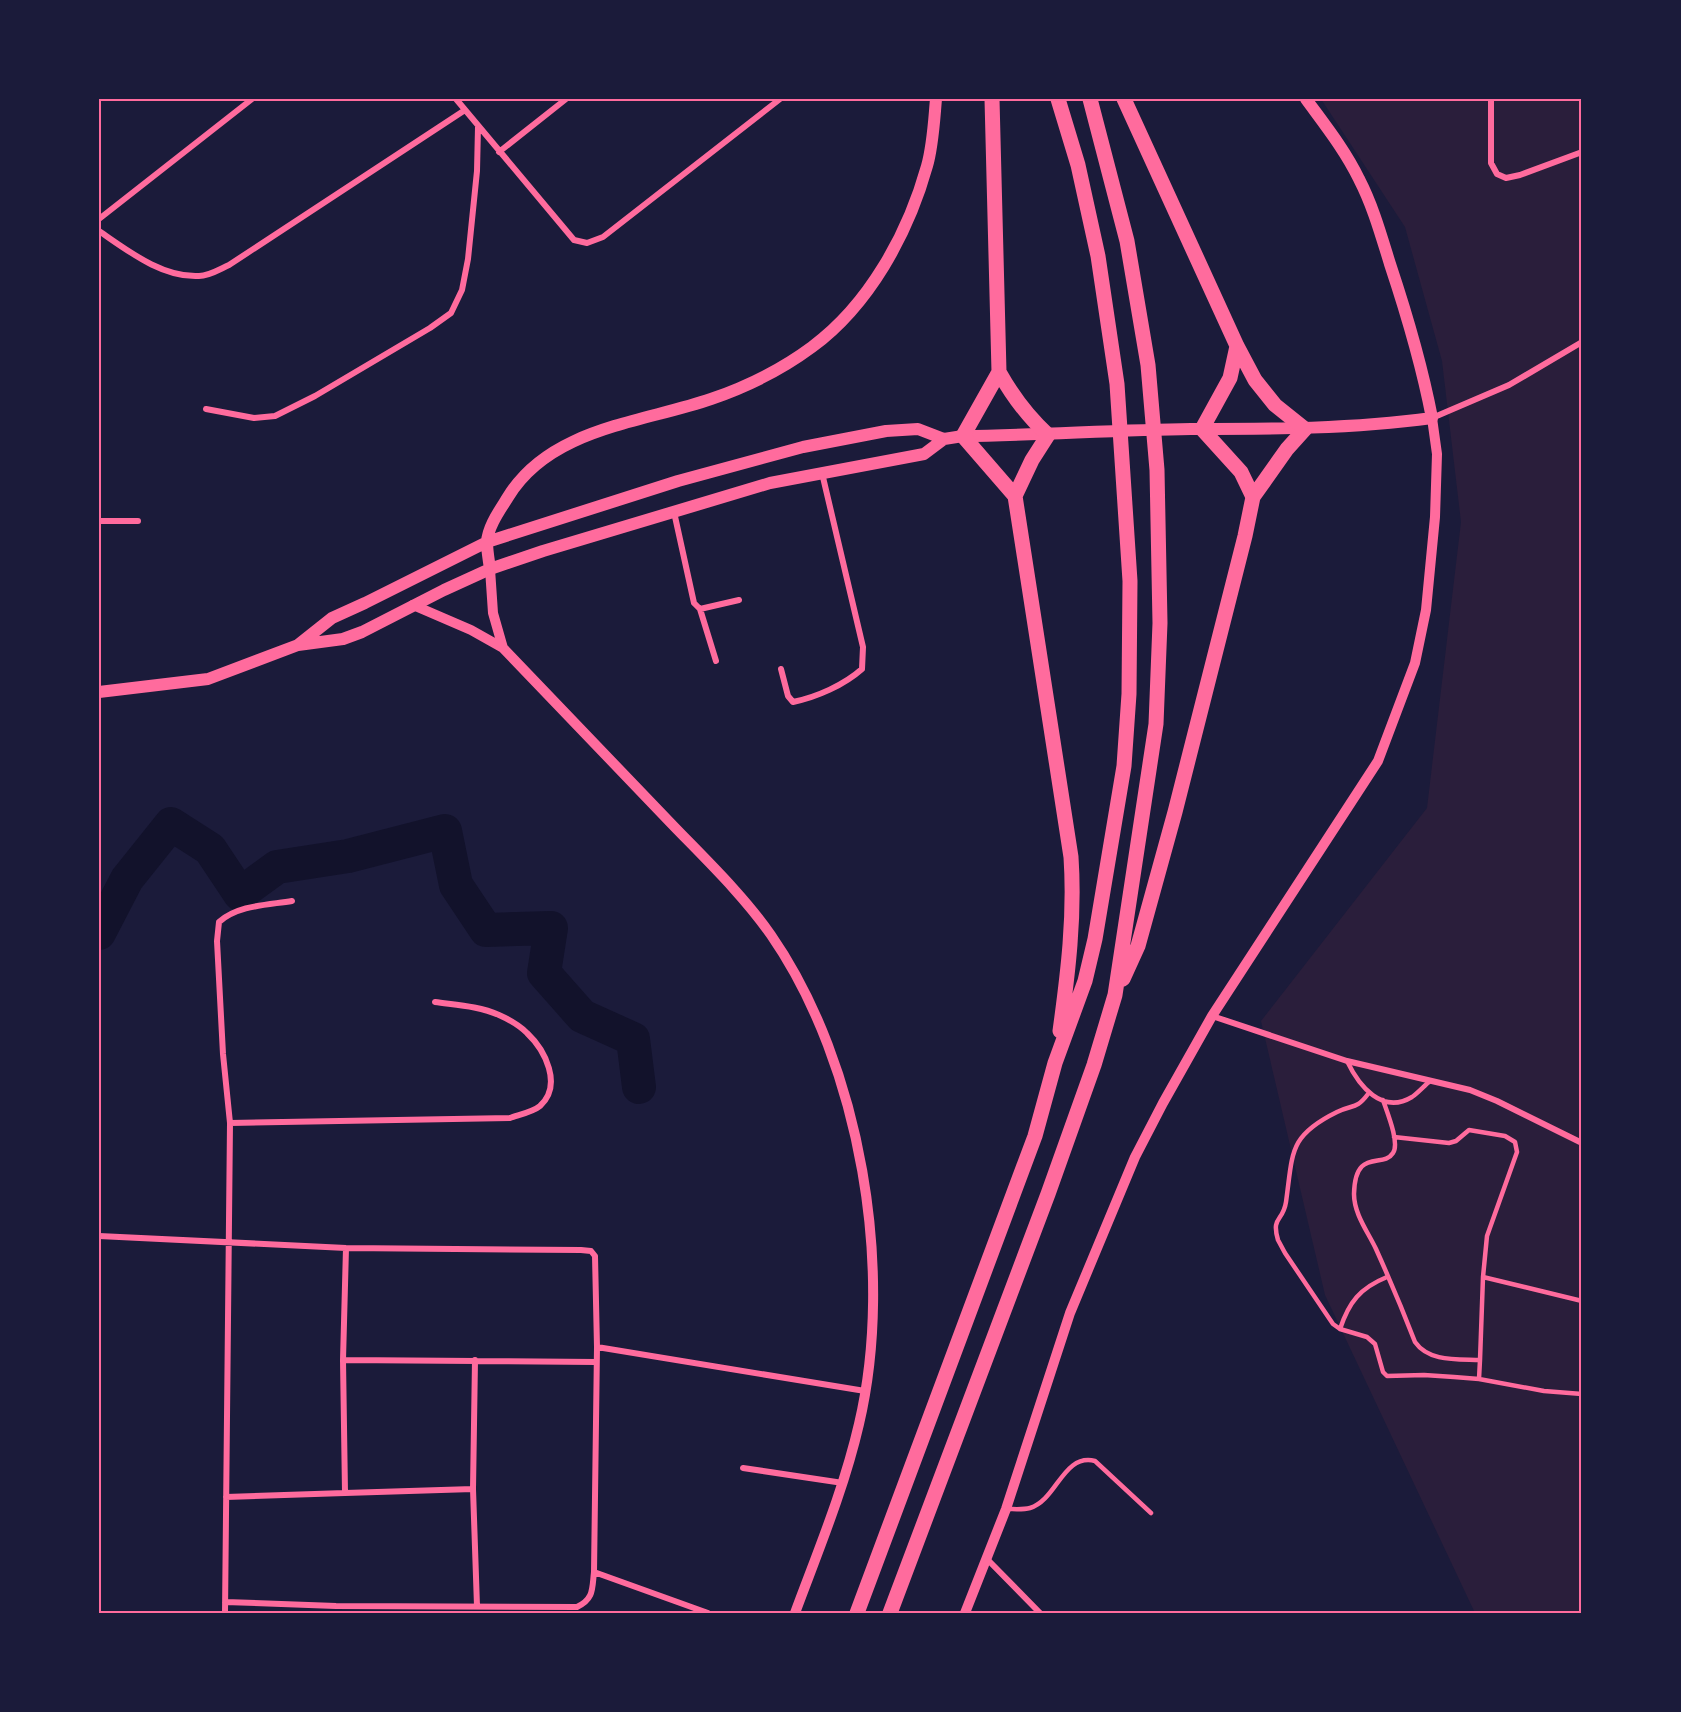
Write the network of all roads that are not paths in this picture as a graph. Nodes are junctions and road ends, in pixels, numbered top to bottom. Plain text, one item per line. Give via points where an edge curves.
1 (252, 99) edge
2 (456, 99) edge
3 (566, 99) edge
4 (780, 99) edge
5 (936, 99) edge
6 (992, 99) edge
7 (1058, 99) edge
8 (1090, 99) edge
9 (1124, 99) edge
10 (1306, 99) edge
11 (1491, 99) edge
12 (465, 110) junction
13 (478, 127) junction
14 (499, 152) junction
15 (1582, 152) edge
16 (99, 219) edge
17 (99, 231) edge
18 (1582, 342) edge
19 (1237, 346) junction
20 (999, 372) junction
21 (207, 409) dead end
22 (1432, 418) junction
23 (1196, 429) junction
24 (1305, 429) junction
25 (1048, 435) junction
26 (963, 436) junction
27 (944, 439) junction
28 (821, 472) junction
29 (1015, 496) junction
30 (1253, 497) junction
31 (674, 511) junction
32 (99, 521) edge
33 (138, 521) dead end
34 (488, 542) junction
35 (490, 569) junction
36 (739, 600) dead end
37 (413, 605) junction
38 (700, 609) junction
39 (298, 645) junction
40 (503, 648) junction
41 (716, 661) dead end
42 (781, 669) dead end
43 (99, 692) edge
44 (292, 901) dead end
45 (1115, 995) junction
46 (435, 1002) dead end
47 (1212, 1016) junction
48 (1347, 1061) junction
49 (1055, 1063) junction
50 (1430, 1081) junction
51 (1368, 1094) junction
52 (1383, 1100) junction
53 (230, 1123) junction
54 (1394, 1137) junction
55 (1582, 1143) edge
56 (99, 1236) edge
57 (228, 1243) junction
58 (346, 1248) junction
59 (1387, 1277) junction
60 (1482, 1277) junction
61 (1582, 1301) edge
62 (1340, 1329) junction
63 (597, 1347) junction
64 (343, 1360) junction
65 (474, 1360) junction
66 (1480, 1360) junction
67 (596, 1362) junction
68 (1479, 1379) junction
69 (866, 1391) junction
70 (1582, 1394) edge
71 (742, 1467) dead end
72 (843, 1483) junction
73 (473, 1489) junction
74 (345, 1493) junction
75 (226, 1497) junction
76 (1006, 1509) junction
77 (1151, 1513) dead end
78 (987, 1559) junction
79 (594, 1572) junction
80 (225, 1602) junction
81 (477, 1606) junction
82 (337, 1610) edge
83 (225, 1613) edge
84 (708, 1613) edge
85 (795, 1613) edge
86 (857, 1613) edge
87 (890, 1613) edge
88 (965, 1613) edge
89 (1040, 1613) edge

1 - 16 street
2 - 12 street
3 - 14 street
4 - 14 street via 603,237 587,243 574,240
5 - 34 main road via 927,165 913,210 876,278 840,322 812,347 758,380 713,399 593,434 547,455 521,478 510,494 490,530
6 - 20 highway
7 - 49 highway via 1078,165 1098,256 1117,384 1130,581 1124,766 1095,939 1085,981
8 - 45 highway via 1127,241 1148,365 1157,470 1160,623 1156,724
9 - 19 highway
10 - 22 main road via 1339,143 1372,207 1403,300
11 - 15 street via 1491,164 1497,174 1506,178 1520,175
12 - 13 street
12 - 17 street via 214,272 200,276 180,274 143,261
13 - 14 street
13 - 21 street via 468,259 462,290 451,313 275,416 254,418
18 - 22 street via 1509,385
19 - 23 highway via 1230,378
19 - 24 highway via 1255,380 1275,405
20 - 25 highway via 1029,418
20 - 26 highway
22 - 24 main road
22 - 47 street via 1437,454 1431,574 1411,673 1378,761
23 - 24 main road
23 - 25 main road
23 - 30 highway via 1241,471
24 - 30 highway
25 - 26 main road
25 - 29 highway
26 - 27 main road
26 - 29 highway
27 - 28 main road via 924,454
27 - 34 main road via 918,429 886,430 803,447 678,481
28 - 31 main road
28 - 42 street via 863,647 862,669 852,678 794,702 788,696
29 - 49 highway via 1074,892
30 - 45 highway via 1138,946
31 - 35 main road
31 - 38 street via 694,603
32 - 33 street
34 - 35 main road
34 - 39 main road via 332,618
35 - 37 main road
35 - 40 street via 494,613
36 - 38 street
37 - 39 main road via 343,639
37 - 40 street
38 - 41 street
39 - 43 main road via 208,679
40 - 69 street via 730,885 770,934 819,1022 842,1087 867,1202 873,1272 872,1342
44 - 53 street via 239,910 219,922 223,1054
45 - 87 highway via 1048,1194
46 - 53 street via 499,1015 526,1032 543,1054 551,1073 551,1090 539,1106 510,1118
47 - 48 street
47 - 76 street via 1154,1121 1106,1224 1070,1313
48 - 50 street
48 - 51 lane
49 - 86 highway via 1035,1136
50 - 52 lane via 1413,1096 1398,1102
50 - 55 street via 1497,1101
51 - 52 lane
51 - 62 lane via 1360,1104 1339,1110 1305,1131 1290,1165 1284,1211 1276,1220 1275,1229 1285,1253 1323,1311
52 - 54 lane
53 - 57 street
54 - 59 lane via 1389,1158 1363,1165 1354,1197
54 - 60 lane via 1449,1143 1469,1130 1505,1136 1515,1142 1517,1152 1486,1236
56 - 57 street
57 - 58 street
57 - 75 street
58 - 63 street via 591,1251 596,1266
58 - 64 street
59 - 62 lane via 1367,1285 1346,1312
59 - 66 lane via 1421,1351 1451,1359
60 - 61 lane
60 - 66 lane
62 - 68 lane via 1367,1337 1375,1344 1387,1377
63 - 67 street
63 - 69 street
64 - 65 street
64 - 74 street
65 - 67 street
65 - 73 street
66 - 68 lane
67 - 79 street
68 - 70 lane
69 - 72 street
71 - 72 street
72 - 85 street
73 - 74 street
73 - 81 street
74 - 75 street
75 - 80 street
76 - 77 lane via 1030,1508 1042,1501 1076,1462 1086,1458 1095,1461
76 - 78 street
78 - 88 street
78 - 89 street
79 - 81 street via 587,1602 577,1607
79 - 84 street
80 - 82 street
80 - 83 street
81 - 82 street

